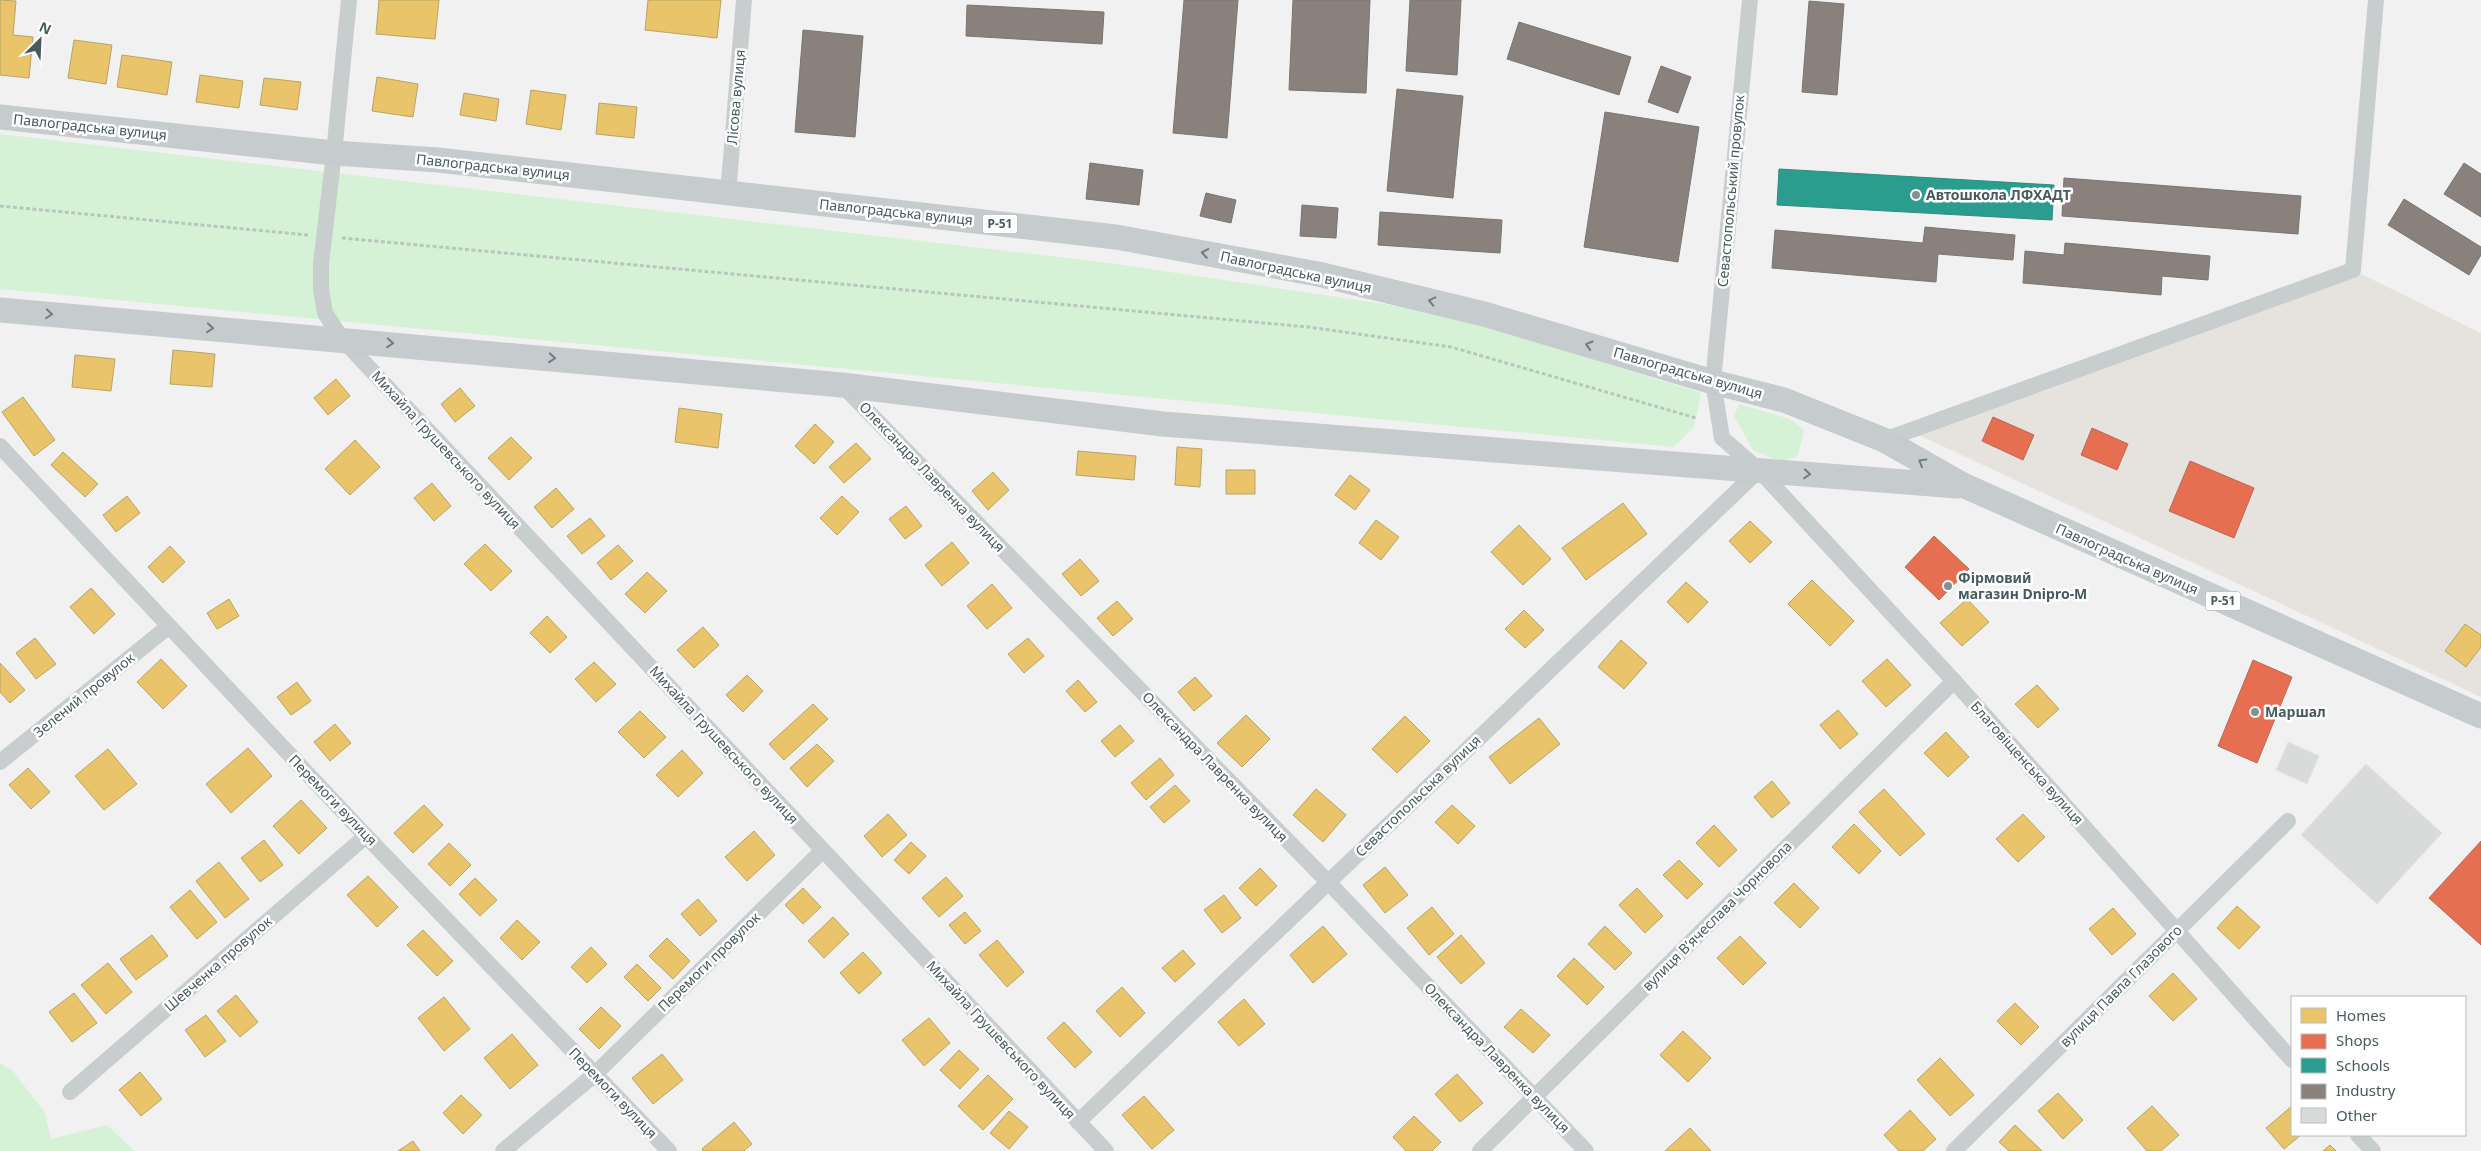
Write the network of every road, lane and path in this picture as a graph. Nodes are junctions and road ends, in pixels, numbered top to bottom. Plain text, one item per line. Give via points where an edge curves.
1 (348, 0) edge
2 (744, 0) edge
3 (1750, 0) edge
4 (2376, 0) edge
5 (0, 117) edge
6 (334, 153) junction
7 (728, 194) junction
8 (0, 206) edge
9 (324, 237) junction
10 (0, 310) edge
11 (342, 339) junction
12 (1713, 382) junction
13 (842, 385) junction
14 (1696, 418) dead end
15 (1884, 440) junction
16 (0, 446) edge
17 (1758, 470) junction
18 (1965, 486) junction
19 (168, 627) junction
20 (1954, 681) junction
21 (2481, 716) edge
22 (0, 762) edge
23 (2288, 821) dead end
24 (366, 836) junction
25 (823, 850) junction
26 (1328, 882) junction
27 (2178, 931) junction
28 (2291, 1059) edge
29 (595, 1074) junction
30 (70, 1092) dead end
31 (1535, 1097) junction
32 (1078, 1122) junction
33 (2359, 1136) edge
34 (503, 1151) edge
35 (670, 1151) edge
36 (1106, 1151) edge
37 (1480, 1151) edge
38 (1586, 1151) edge
39 (1954, 1151) edge
40 (2373, 1151) edge

1 - 6 street, Михайла Грушевського вулиця
2 - 7 street, Лісова вулиця
3 - 12 street, Севастопольський провулок
4 - 15 street via 2353,270
5 - 6 main road, Павлоградська вулиця / Р-51
6 - 7 main road, Павлоградська вулиця / Р-51 via 438,160
6 - 9 street, Михайла Грушевського вулиця
12 -> 7 main road, Павлоградська вулиця / Р-51 via 1484,314 1318,274 1116,237
8 - 9 path
9 - 11 street, Михайла Грушевського вулиця via 321,289 325,313
9 - 14 path via 1318,329 1451,347
10 -> 11 main road, Павлоградська вулиця / Р-51
11 -> 13 main road, Павлоградська вулиця / Р-51
11 - 25 street, Михайла Грушевського вулиця
12 - 15 main road, Павлоградська вулиця / Р-51 via 1784,400
12 - 17 street, Севастопольський провулок via 1722,438
13 - 17 main road, Павлоградська вулиця / Р-51 via 1163,424
13 - 26 street, Олександра Лавренка вулиця
18 -> 15 main road, Павлоградська вулиця / Р-51
16 - 19 street, Перемоги вулиця
17 -> 18 main road, Павлоградська вулиця / Р-51
17 - 20 street, Благовіщенська вулиця
17 - 26 street, Севастопольська вулиця
18 - 21 main road, Павлоградська вулиця / Р-51
19 - 22 street, Зелений провулок
19 - 24 street, Перемоги вулиця
20 - 27 street, Благовіщенська вулиця
20 - 31 street, вулиця В’ячеслава Чорновола
23 - 27 street, вулиця Павла Глазового
24 - 29 street, Перемоги вулиця
24 - 30 street, Шевченка провулок
25 - 29 street, Перемоги провулок
25 - 32 street, Михайла Грушевського вулиця
26 - 31 street, Олександра Лавренка вулиця
26 - 32 street, Севастопольська вулиця
27 - 28 street, Благовіщенська вулиця
27 - 39 street, вулиця Павла Глазового
29 - 34 street, Перемоги провулок
29 - 35 street, Перемоги вулиця
31 - 37 street, вулиця В’ячеслава Чорновола
31 - 38 street, Олександра Лавренка вулиця
32 - 36 street, Михайла Грушевського вулиця
33 - 40 street

